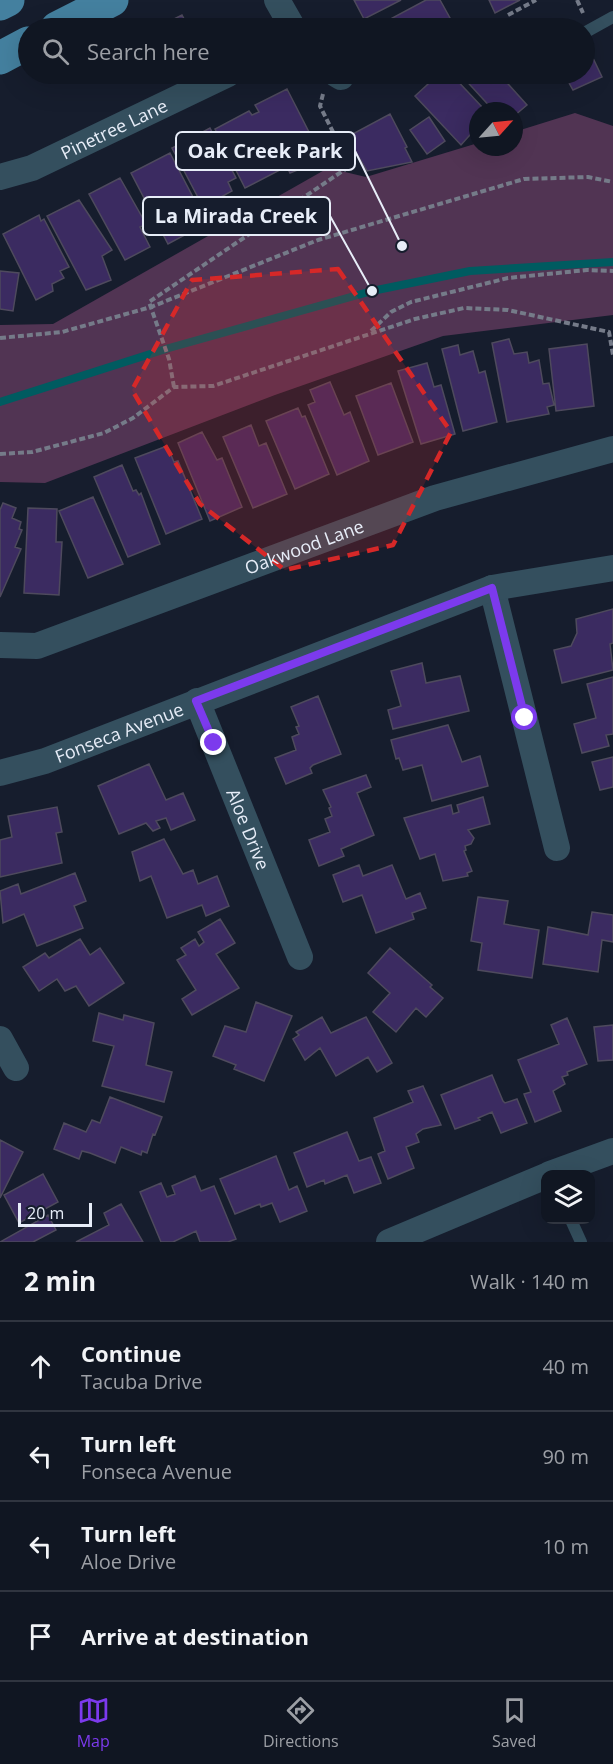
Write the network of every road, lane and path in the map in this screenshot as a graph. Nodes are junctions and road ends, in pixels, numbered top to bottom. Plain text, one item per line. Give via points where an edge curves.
1 (8, 0) edge
2 (112, 0) edge
3 (278, 0) edge
4 (536, 0) edge
5 (0, 4) edge
6 (508, 15) dead end
7 (613, 17) edge
8 (77, 18) edge
9 (288, 18) edge
10 (595, 27) edge
11 (18, 48) edge
12 (0, 58) edge
13 (207, 84) edge
14 (331, 84) edge
15 (0, 177) edge
16 (613, 182) edge
17 (613, 271) edge
18 (151, 307) junction
19 (368, 334) junction
20 (0, 338) edge
21 (613, 355) edge
22 (174, 387) junction
23 (613, 449) edge
24 (0, 454) edge
25 (613, 568) edge
26 (492, 588) junction
27 (0, 645) edge
28 (196, 701) junction
29 (0, 773) edge
30 (557, 848) dead end
31 (300, 957) dead end
32 (0, 1039) edge
33 (16, 1068) dead end
34 (613, 1151) edge
35 (562, 1170) edge
36 (541, 1178) edge
37 (573, 1224) edge
38 (389, 1242) edge
39 (581, 1242) edge

1 - 5 main road
2 - 8 main road
3 - 9 street
4 - 6 path
7 - 10 lane
11 - 12 main road
13 - 15 street, Pinetree Lane via 32,168
14 - 18 path via 320,106 350,166 149,302
16 - 18 path via 588,177 524,179 318,240
17 - 19 path via 508,278 411,302 391,312
18 - 20 path via 62,332
18 - 22 path
19 - 21 path via 464,308 508,310 609,332
19 - 22 path via 213,386
22 - 24 path via 133,418 104,433 42,450
23 - 27 street, Oakwood Lane via 435,498 37,646
25 - 26 street, Fonseca Avenue
26 - 28 street, Fonseca Avenue
26 - 30 street
28 - 29 street, Fonseca Avenue via 45,760
28 - 31 street, Aloe Drive
32 - 33 street
34 - 35 street
36 - 38 street
37 - 39 lane

